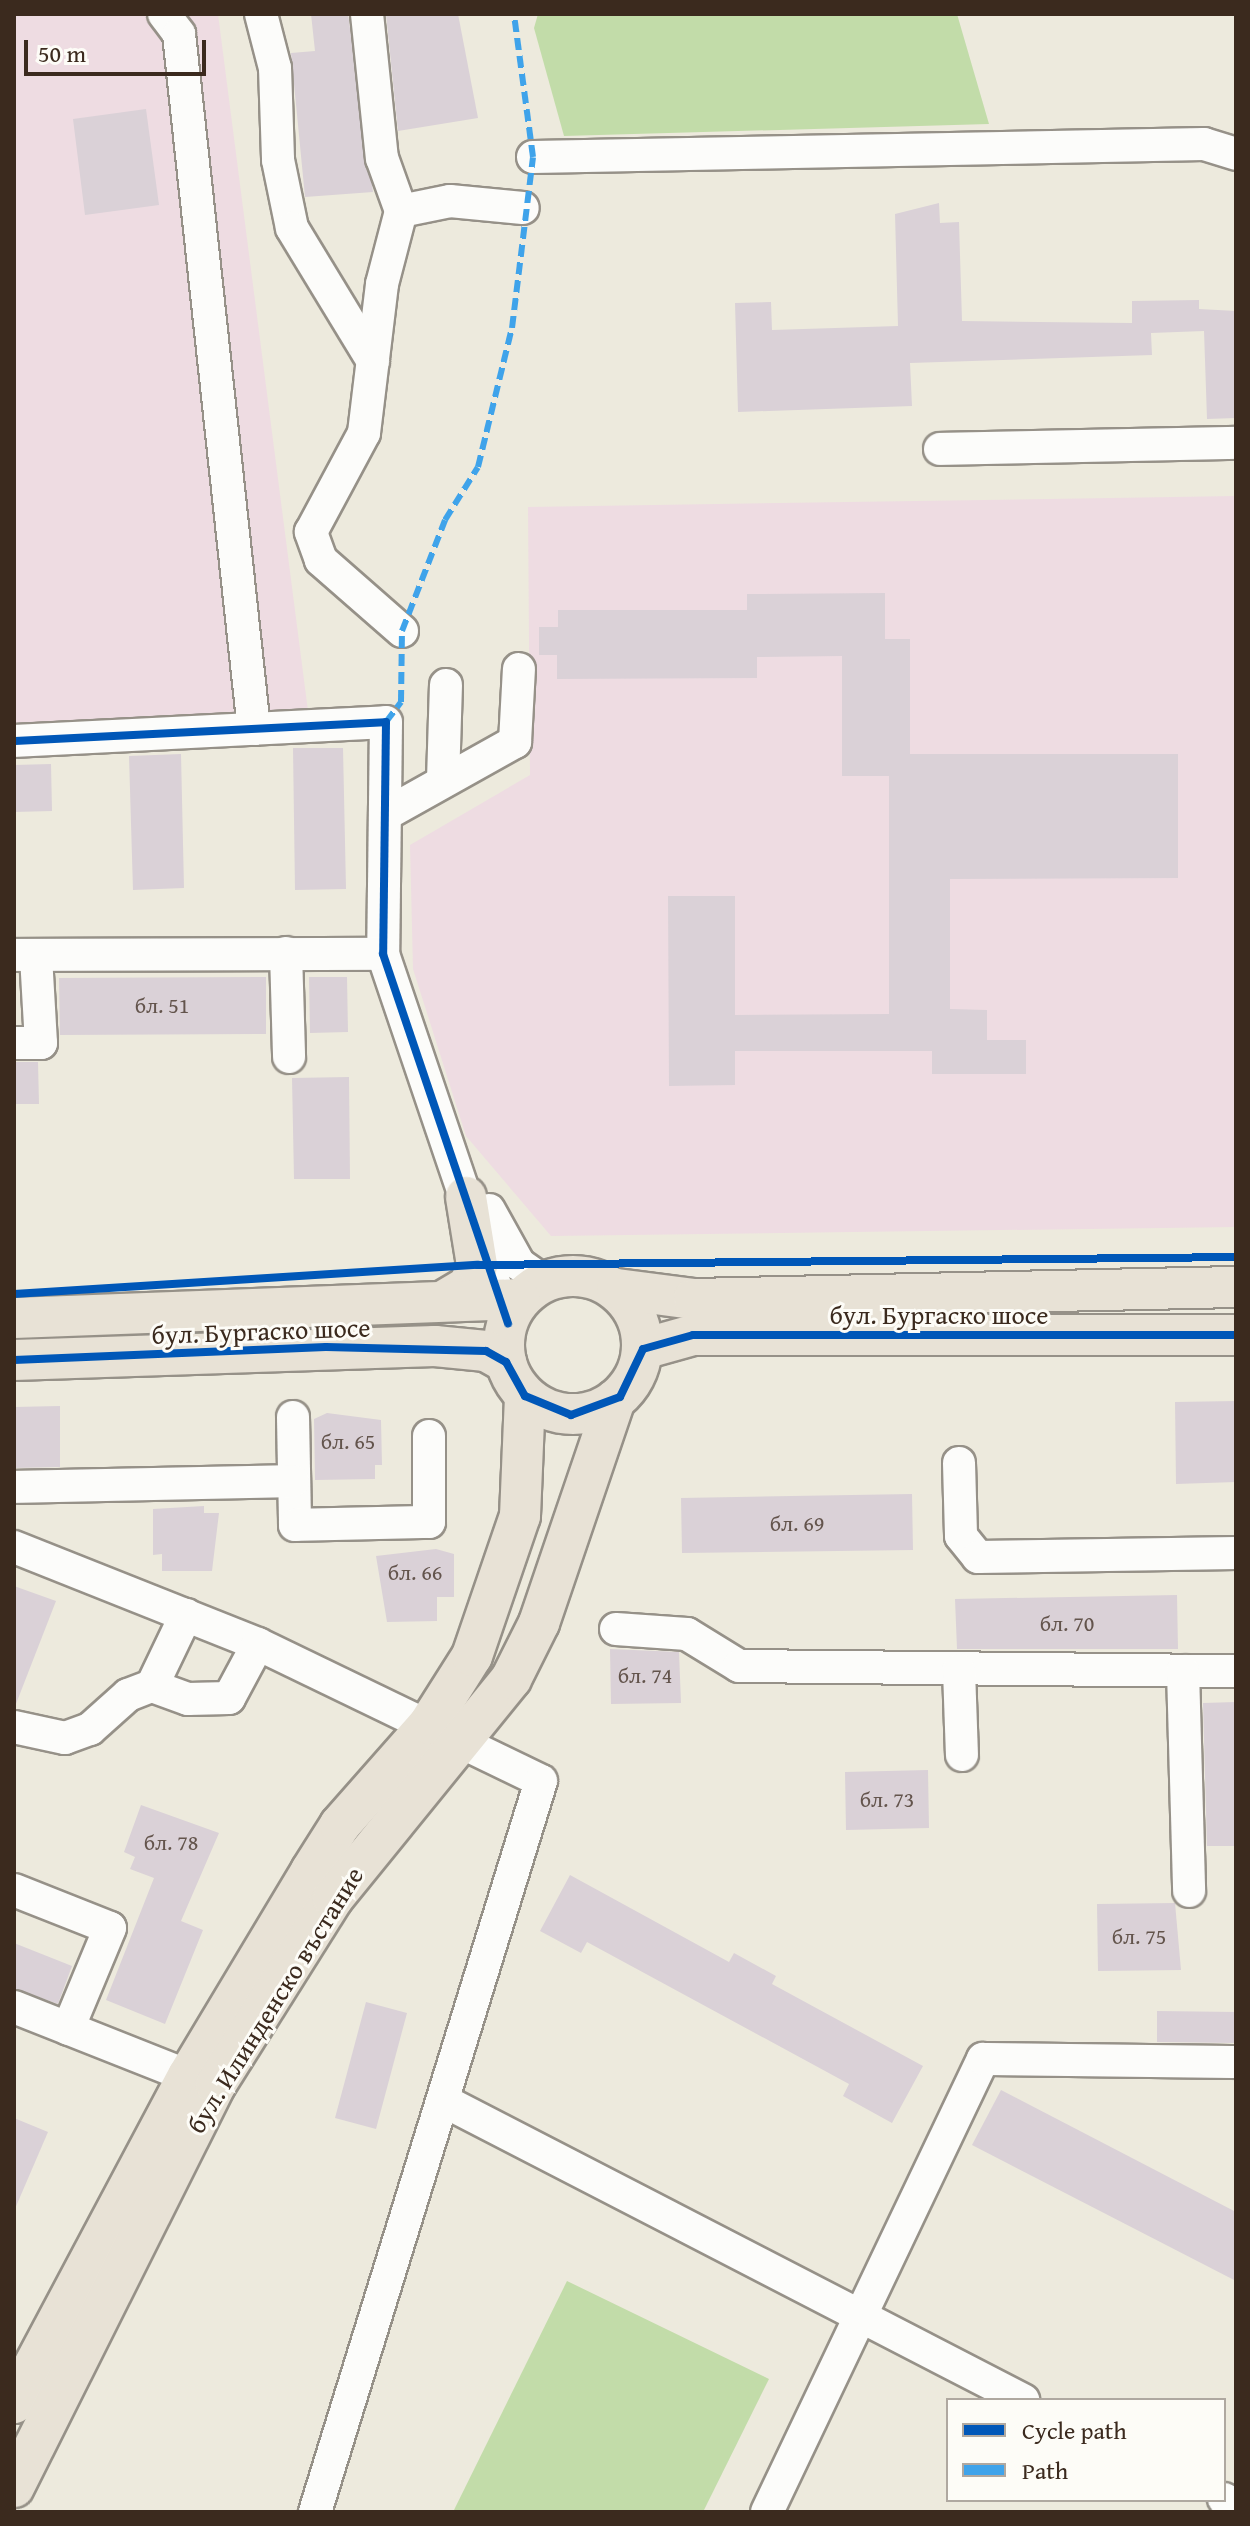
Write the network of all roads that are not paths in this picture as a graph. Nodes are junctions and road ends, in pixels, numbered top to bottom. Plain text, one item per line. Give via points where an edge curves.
1 (164, 14) edge
2 (261, 14) edge
3 (367, 14) edge
4 (1236, 154) edge
5 (533, 157) dead end
6 (523, 208) dead end
7 (401, 211) junction
8 (373, 361) junction
9 (1236, 443) edge
10 (940, 449) dead end
11 (402, 631) dead end
12 (519, 669) dead end
13 (446, 685) dead end
14 (254, 729) junction
15 (14, 741) edge
16 (443, 780) junction
17 (386, 814) junction
18 (286, 953) junction
19 (383, 954) junction
20 (25, 955) edge
21 (14, 1043) edge
22 (289, 1057) dead end
23 (439, 1120) junction
24 (466, 1197) junction
25 (1236, 1287) edge
26 (617, 1289) junction
27 (447, 1299) junction
28 (519, 1300) junction
29 (14, 1318) edge
30 (1236, 1335) edge
31 (643, 1349) junction
32 (14, 1360) edge
33 (515, 1379) junction
34 (615, 1400) junction
35 (293, 1417) dead end
36 (429, 1436) dead end
37 (959, 1463) dead end
38 (293, 1481) junction
39 (14, 1487) edge
40 (14, 1547) edge
41 (1236, 1553) edge
42 (186, 1615) junction
43 (616, 1629) dead end
44 (258, 1644) junction
45 (959, 1670) junction
46 (1183, 1671) junction
47 (1236, 1671) edge
48 (152, 1686) junction
49 (14, 1727) edge
50 (445, 1731) junction
51 (962, 1755) dead end
52 (14, 1890) edge
53 (1189, 1891) dead end
54 (14, 2007) edge
55 (68, 2029) junction
56 (1236, 2062) edge
57 (188, 2076) junction
58 (444, 2101) junction
59 (859, 2319) junction
60 (1019, 2398) edge
61 (14, 2403) edge
62 (14, 2487) edge
63 (315, 2512) edge
64 (767, 2512) edge

1 - 14 street via 179,34
2 - 8 street via 275,68 278,160 292,228
3 - 7 street via 382,158
4 - 5 street via 1204,144
6 - 7 street via 450,201
7 - 8 street
8 - 11 street via 364,433 311,532 321,560
9 - 10 street
12 - 16 street via 515,742
13 - 16 street
14 - 15 street
14 - 17 street via 386,722
16 - 17 street
17 - 19 street
18 - 19 street
18 - 20 street
18 - 22 street
19 - 23 street
20 - 21 street via 41,1043
23 - 24 street
23 - 28 street via 519,1264
24 - 27 main road via 477,1265 469,1286
24 - 28 street
25 - 26 main road, бул. Бургаско шосе via 694,1299
26 - 28 main road via 582,1276
26 - 31 main road via 641,1326
27 - 28 main road, бул. Бургаско шосе
27 - 29 main road, бул. Бургаско шосе
28 - 33 main road
30 - 31 main road, бул. Бургаско шосе via 693,1335
31 - 34 main road via 636,1375
32 - 33 main road, бул. Бургаско шосе via 435,1346 486,1351
33 - 34 main road via 571,1415
33 - 50 main road, бул. Илинденско въстание via 525,1483 506,1570
34 - 50 main road, бул. Илинденско въстание via 528,1646 511,1679
35 - 38 street
36 - 38 street via 429,1522 295,1525
37 - 41 street via 961,1536 986,1559
38 - 39 street
40 - 42 street
42 - 44 street
42 - 48 street
43 - 45 street via 687,1634 739,1666
44 - 48 street via 229,1698 188,1699
44 - 50 street
45 - 46 street
45 - 51 street
46 - 47 street
46 - 53 street
48 - 49 street via 65,1738
50 - 57 main road, бул. Илинденско въстание via 340,1825
50 - 58 street via 541,1781
50 - 62 main road, бул. Илинденско въстание via 216,2084
52 - 55 street via 110,1928
54 - 55 street
55 - 57 street
56 - 59 street via 983,2059
57 - 61 main road, бул. Илинденско въстание
58 - 59 street
58 - 63 street
59 - 60 street
59 - 64 street

